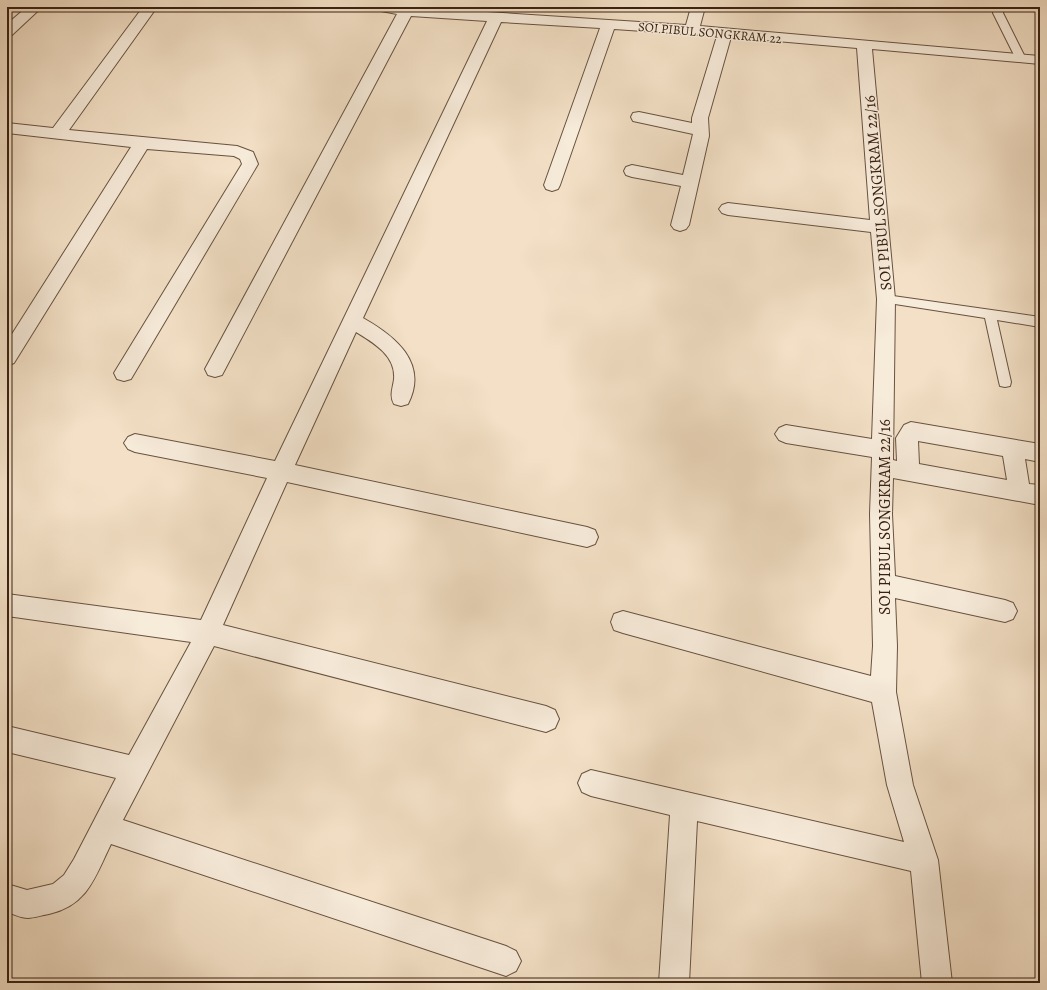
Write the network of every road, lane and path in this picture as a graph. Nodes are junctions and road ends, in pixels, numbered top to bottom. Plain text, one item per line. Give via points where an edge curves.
1 (35, 7) edge
2 (150, 7) edge
3 (381, 7) edge
4 (698, 7) edge
5 (1000, 7) edge
6 (406, 11) junction
7 (544, 13) edge
8 (496, 17) junction
9 (609, 24) junction
10 (692, 30) junction
11 (7, 32) edge
12 (725, 32) junction
13 (864, 45) junction
14 (1021, 59) junction
15 (1040, 60) edge
16 (639, 117) dead end
17 (7, 128) edge
18 (700, 130) junction
19 (58, 133) junction
20 (142, 143) junction
21 (632, 171) dead end
22 (690, 182) junction
23 (552, 185) dead end
24 (728, 208) dead end
25 (680, 225) dead end
26 (879, 227) junction
27 (886, 299) junction
28 (990, 314) junction
29 (352, 321) junction
30 (1040, 322) edge
31 (7, 358) edge
32 (215, 369) dead end
33 (124, 373) dead end
34 (1005, 382) dead end
35 (401, 398) dead end
36 (786, 434) dead end
37 (135, 443) dead end
38 (1013, 448) junction
39 (1040, 453) edge
40 (882, 459) junction
41 (282, 471) junction
42 (908, 472) junction
43 (1019, 491) junction
44 (1040, 495) edge
45 (587, 537) dead end
46 (884, 585) junction
47 (7, 605) edge
48 (1005, 611) dead end
49 (623, 622) dead end
50 (208, 633) junction
51 (883, 692) junction
52 (546, 719) dead end
53 (7, 739) edge
54 (136, 770) junction
55 (591, 783) dead end
56 (684, 804) junction
57 (104, 828) junction
58 (924, 860) junction
59 (7, 898) edge
60 (506, 961) dead end
61 (674, 983) edge
62 (938, 983) edge

1 - 11 street
2 - 19 street
3 - 6 street, SOI PIBUL SONGKRAM 22
4 - 10 street
5 - 14 lane via 998,13
6 - 8 street, SOI PIBUL SONGKRAM 22
6 - 32 street
7 - 8 street, SOI PIBUL SONGKRAM 22
7 - 9 street, SOI PIBUL SONGKRAM 22
8 - 29 street
9 - 10 street, SOI PIBUL SONGKRAM 22
9 - 23 street
10 - 12 street, SOI PIBUL SONGKRAM 22
12 - 13 street, SOI PIBUL SONGKRAM 22
12 - 18 street via 700,118
13 - 14 street, SOI PIBUL SONGKRAM 22
13 - 26 street, SOI PIBUL SONGKRAM 22/16
14 - 15 street, SOI PIBUL SONGKRAM 22
16 - 18 street
17 - 19 street
18 - 22 street via 701,136
19 - 20 street
20 - 31 street
20 - 33 street via 237,151 247,156 250,164
21 - 22 street
22 - 25 street
24 - 26 street
26 - 27 street, SOI PIBUL SONGKRAM 22/16
27 - 28 lane
27 - 40 street, SOI PIBUL SONGKRAM 22/16
28 - 30 lane
28 - 34 lane
29 - 35 street via 379,337 395,351 404,368
29 - 41 street
36 - 40 street
37 - 41 street
38 - 39 street
38 - 42 street via 911,431 907,438
38 - 43 street
40 - 42 street
40 - 46 street, SOI PIBUL SONGKRAM 22/16
41 - 45 street
41 - 50 street
42 - 43 street
43 - 44 street
46 - 48 street
46 - 51 street, SOI PIBUL SONGKRAM 22/16
47 - 50 street
49 - 51 street
50 - 52 street
50 - 54 street
51 - 58 street, SOI PIBUL SONGKRAM 22/16 via 900,785
53 - 54 street
54 - 57 street
55 - 56 street
56 - 58 street
56 - 61 street
57 - 59 street via 74,885 60,897 27,904
57 - 60 street
58 - 62 street, SOI PIBUL SONGKRAM 22/16

